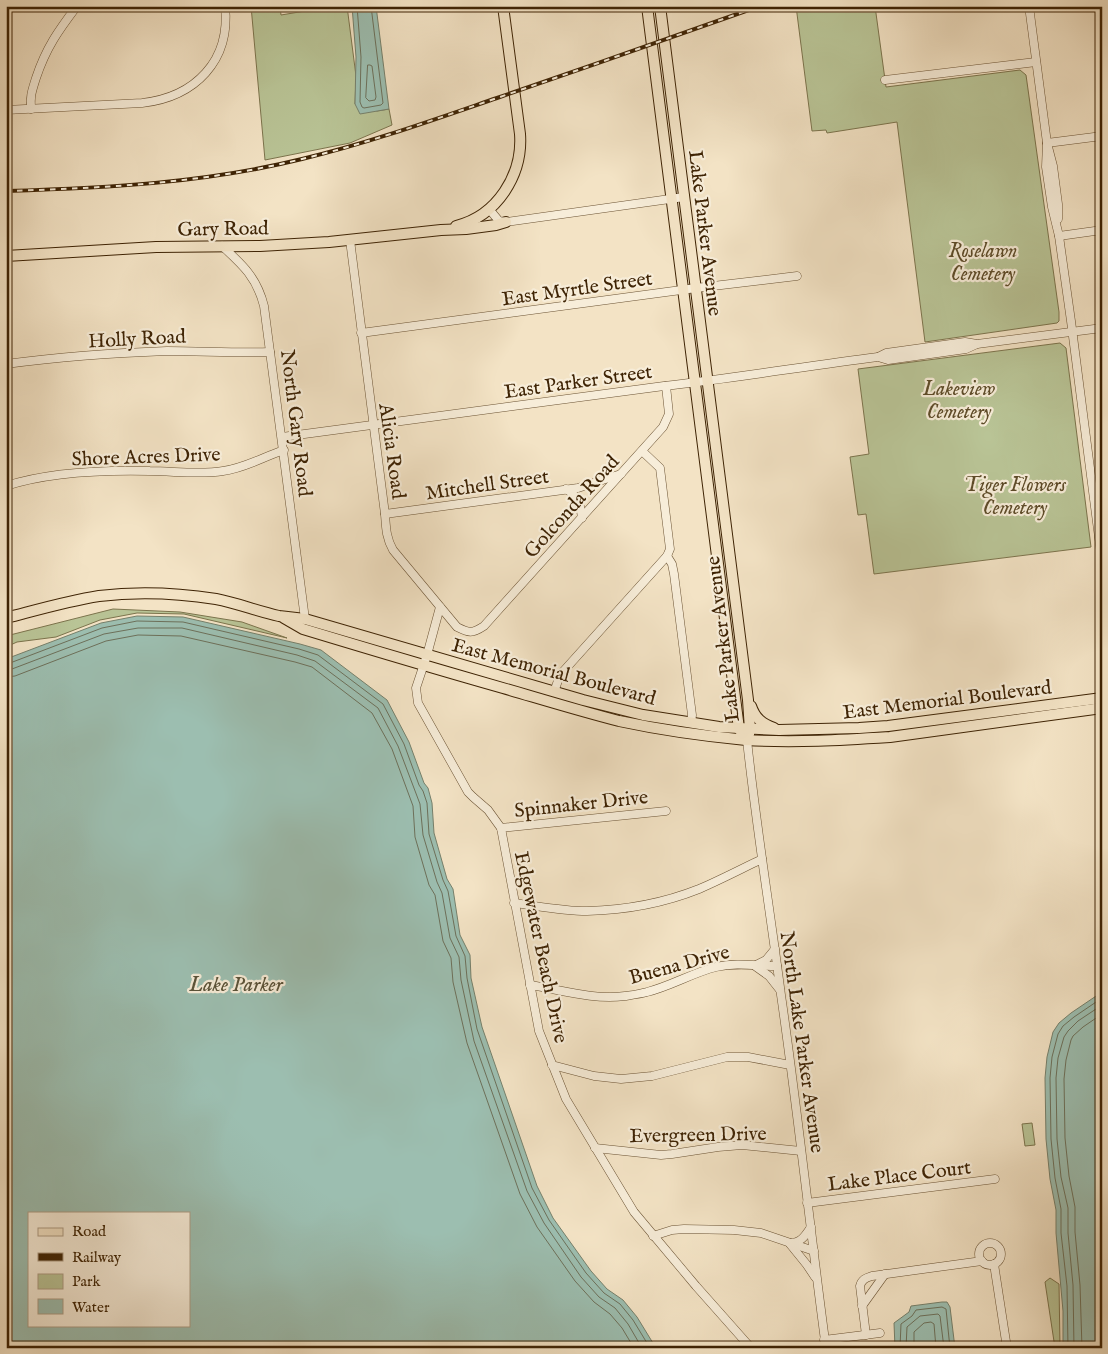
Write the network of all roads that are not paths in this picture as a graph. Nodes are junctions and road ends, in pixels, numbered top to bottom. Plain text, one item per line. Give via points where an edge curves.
1 (77, 6) edge
2 (225, 6) edge
3 (503, 6) edge
4 (647, 6) edge
5 (660, 6) edge
6 (1029, 6) edge
7 (1036, 62) junction
8 (885, 80) dead end
9 (31, 109) junction
10 (6, 110) edge
11 (1102, 136) edge
12 (1047, 143) junction
13 (684, 197) junction
14 (672, 198) junction
15 (489, 209) junction
16 (506, 222) junction
17 (441, 230) junction
18 (1102, 230) edge
19 (1059, 236) junction
20 (350, 240) junction
21 (222, 246) junction
22 (6, 256) edge
23 (797, 276) dead end
24 (696, 288) junction
25 (684, 289) junction
26 (1102, 328) edge
27 (1072, 331) junction
28 (361, 333) junction
29 (270, 352) junction
30 (6, 364) edge
31 (708, 381) junction
32 (696, 382) junction
33 (666, 386) junction
34 (373, 425) junction
35 (282, 437) junction
36 (284, 450) junction
37 (642, 451) junction
38 (621, 474) junction
39 (6, 486) edge
40 (566, 489) junction
41 (385, 514) junction
42 (582, 518) junction
43 (666, 556) junction
44 (1102, 561) edge
45 (440, 608) junction
46 (6, 618) edge
47 (282, 618) junction
48 (305, 619) junction
49 (471, 632) joint
50 (425, 660) junction
51 (554, 692) junction
52 (1102, 698) edge
53 (748, 700) junction
54 (1102, 708) edge
55 (966, 715) junction
56 (691, 723) junction
57 (739, 729) junction
58 (779, 730) junction
59 (942, 730) junction
60 (749, 735) junction
61 (666, 811) dead end
62 (500, 828) junction
63 (762, 859) junction
64 (514, 903) junction
65 (775, 949) junction
66 (755, 966) junction
67 (777, 966) junction
68 (530, 985) junction
69 (781, 992) junction
70 (552, 1065) junction
71 (790, 1065) junction
72 (595, 1148) junction
73 (802, 1152) junction
74 (996, 1179) dead end
75 (807, 1203) junction
76 (810, 1227) junction
77 (653, 1236) junction
78 (789, 1243) junction
79 (814, 1251) junction
80 (982, 1261) junction
81 (994, 1264) junction
82 (885, 1274) junction
83 (817, 1281) junction
84 (862, 1306) junction
85 (880, 1333) dead end
86 (866, 1335) junction
87 (825, 1344) edge
88 (751, 1348) edge
89 (1006, 1348) edge

1 - 9 street via 50,42 30,97
2 - 9 street via 226,27 212,66 181,93 155,102
3 - 15 main road via 520,147 513,178
4 - 14 main road, Lake Parker Avenue
5 - 13 main road, Lake Parker Avenue
6 - 7 street
7 - 8 street
7 - 12 street
9 - 10 street
11 - 12 street
12 - 19 street via 1046,167
13 - 14 street
13 - 24 main road, Lake Parker Avenue
14 - 16 street
14 - 25 main road, Lake Parker Avenue
15 - 16 street via 499,221
15 - 17 main road via 466,224
16 - 17 main road via 496,226
17 - 20 main road, Gary Road
18 - 19 street
19 - 27 street
20 - 21 main road, Gary Road
20 - 28 street, Alicia Road
21 - 22 main road, Gary Road
21 - 29 street, North Gary Road via 242,264 256,283 264,306
23 - 24 street, East Myrtle Street
24 - 25 street, East Myrtle Street
24 - 31 main road, Lake Parker Avenue
25 - 28 street, East Myrtle Street
25 - 32 main road, Lake Parker Avenue
26 - 27 street, East Parker Street
27 - 31 street, East Parker Street via 977,344 956,351 888,360 878,357
27 - 44 street
28 - 34 street, Alicia Road
29 - 30 street, Holly Road via 126,353
29 - 35 street, North Gary Road
31 - 32 street, East Parker Street
31 - 53 main road, Lake Parker Avenue
32 - 33 street, East Parker Street
32 - 57 main road, Lake Parker Avenue
33 - 34 street, East Parker Street
33 - 37 street, Golconda Road via 669,414 663,428
34 - 35 street, East Parker Street
34 - 41 street, Alicia Road
35 - 36 street, North Gary Road
36 - 39 street, Shore Acres Drive via 225,471 103,471 38,478
36 - 48 street, North Gary Road
37 - 38 street, Golconda Road
37 - 43 street via 661,472 670,542
38 - 40 street, Mitchell Street
38 - 42 street, Golconda Road
40 - 41 street, Mitchell Street
40 - 42 street via 578,500
41 - 45 street, Alicia Road via 386,534 393,550
42 - 49 street, Golconda Road via 484,626
43 - 51 street via 560,675
43 - 56 street via 674,574
45 - 49 street, Alicia Road via 457,627
45 - 50 street, Edgewater Beach Drive
46 - 47 main road, East Memorial Boulevard via 75,600 147,593 216,599
47 - 48 main road, East Memorial Boulevard
47 - 50 main road, East Memorial Boulevard via 303,629
48 - 50 main road, East Memorial Boulevard
50 - 51 main road, East Memorial Boulevard
50 - 60 main road, East Memorial Boulevard via 581,711 622,721 681,732
50 - 62 street, Edgewater Beach Drive via 416,688 418,703 468,792 488,810
51 - 56 main road, East Memorial Boulevard via 622,710
52 - 55 main road, East Memorial Boulevard
53 - 58 main road via 757,718
53 - 60 main road, Lake Parker Avenue
54 - 59 main road, East Memorial Boulevard
55 - 58 main road, East Memorial Boulevard via 888,726
55 - 59 main road
56 - 57 main road, East Memorial Boulevard
57 - 60 main road, Lake Parker Avenue
58 - 60 main road, East Memorial Boulevard
59 - 60 main road, East Memorial Boulevard via 833,741
60 - 63 street, North Lake Parker Avenue
61 - 62 street, Spinnaker Drive
62 - 64 street, Edgewater Beach Drive
63 - 64 street via 700,888 654,903 586,911
63 - 65 street, North Lake Parker Avenue
64 - 68 street, Edgewater Beach Drive
65 - 66 street via 770,957
65 - 67 street, North Lake Parker Avenue
66 - 67 street, Buena Drive
66 - 68 street, Buena Drive via 716,967 647,992 624,996 582,996
66 - 69 street via 769,976
67 - 69 street, North Lake Parker Avenue
68 - 70 street, Edgewater Beach Drive via 539,1030
69 - 71 street, North Lake Parker Avenue
70 - 71 street via 621,1079 652,1076 728,1057 748,1057
70 - 72 street, Edgewater Beach Drive via 566,1098
71 - 73 street, North Lake Parker Avenue
72 - 73 street, Evergreen Drive via 661,1155 742,1145
72 - 77 street, Edgewater Beach Drive via 634,1212
73 - 75 street, North Lake Parker Avenue
74 - 75 street, Lake Place Court
75 - 76 street, North Lake Parker Avenue
76 - 78 street via 801,1240
76 - 79 street, North Lake Parker Avenue
77 - 78 street via 684,1229 734,1230 761,1233
77 - 88 street, Edgewater Beach Drive
78 - 79 street
78 - 83 street
79 - 83 street, North Lake Parker Avenue
80 - 81 street
80 - 81 street via 980,1249 992,1243 1000,1253
80 - 82 street
81 - 89 street
82 - 84 street
82 - 84 street via 862,1281
83 - 87 street, North Lake Parker Avenue
84 - 86 street
85 - 86 street
86 - 87 street

